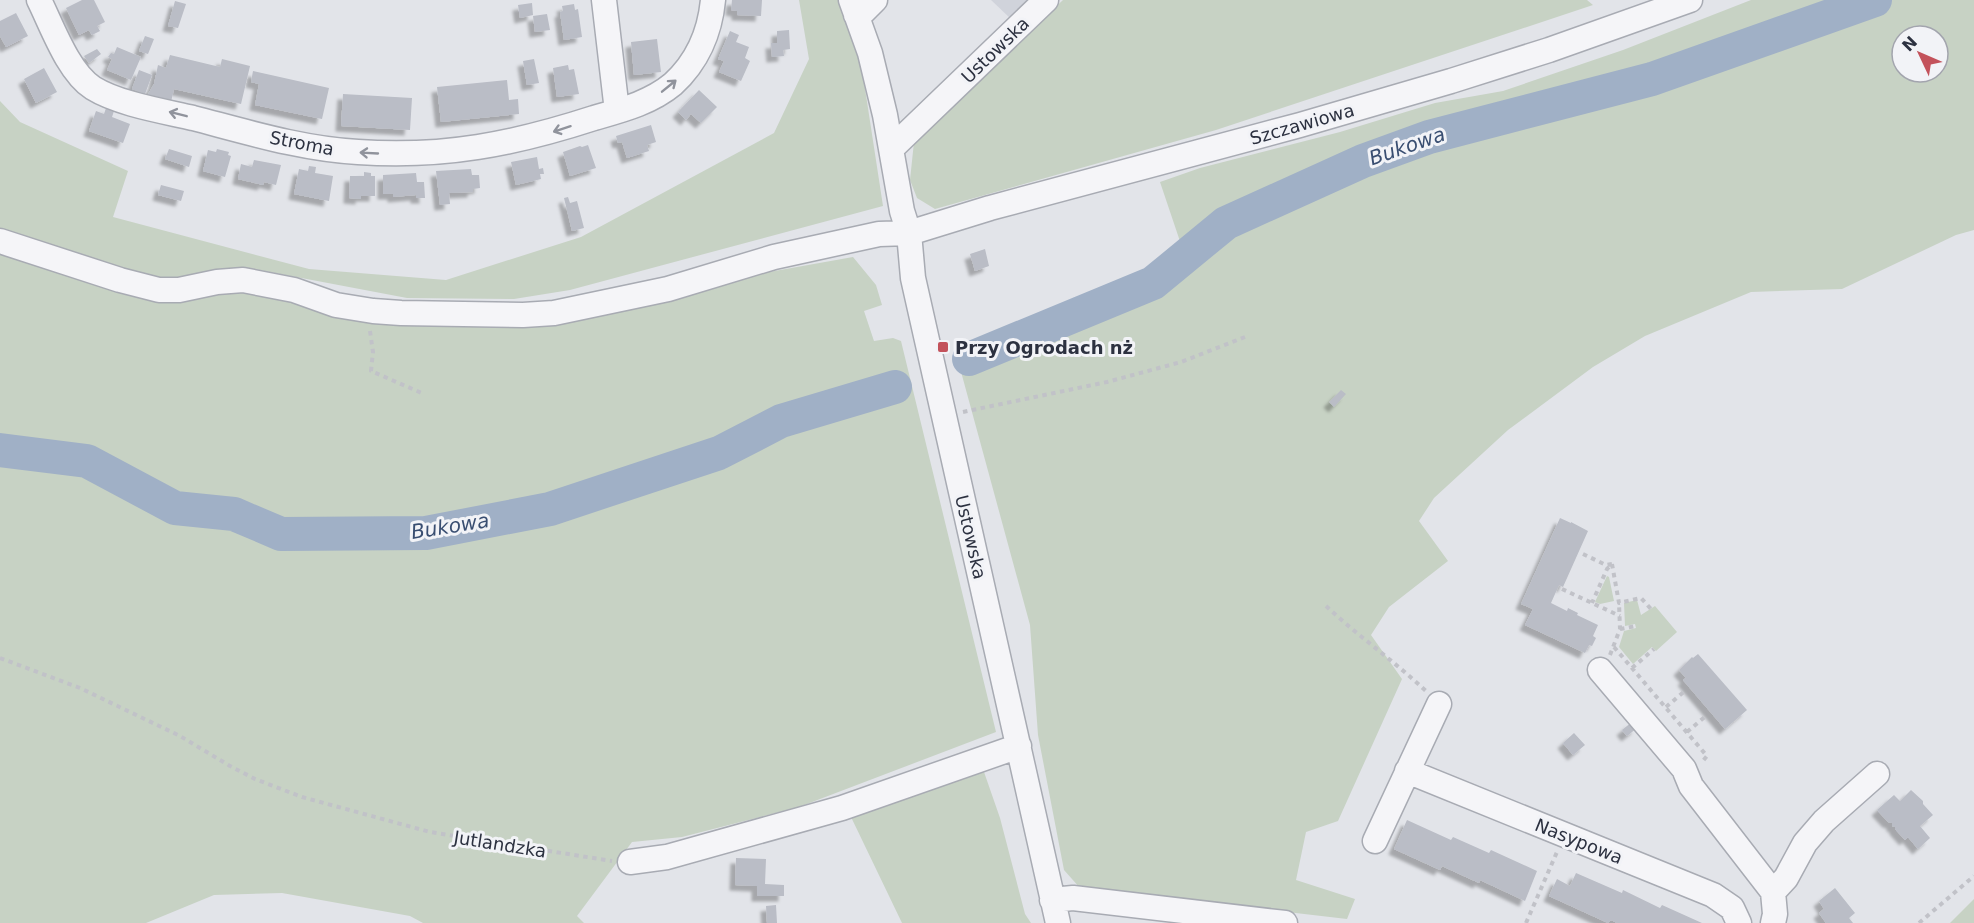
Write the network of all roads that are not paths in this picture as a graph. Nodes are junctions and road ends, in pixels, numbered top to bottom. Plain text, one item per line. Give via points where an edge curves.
1 (39, 0) edge
2 (604, 0) edge
3 (713, 0) edge
4 (875, 0) edge
5 (1046, 0) edge
6 (1676, 2) edge
7 (854, 8) edge
8 (617, 111) junction
9 (891, 149) junction
10 (909, 233) junction
11 (0, 241) edge
12 (1601, 671) road end
13 (1439, 704) road end
14 (1019, 746) junction
15 (1407, 771) junction
16 (1877, 774) dead end
17 (1375, 842) dead end
18 (630, 862) road end
19 (1773, 892) junction
20 (1052, 900) junction
21 (1058, 923) edge
22 (1285, 923) edge
23 (1739, 923) edge
24 (1773, 923) edge

8 -> 1 street, Stroma via 544,134 474,149 382,154 309,146 117,98 92,87 74,69
2 - 8 street
8 -> 3 street, Stroma via 661,92 688,68 707,32
4 - 7 street, Ustowska via 864,11
5 - 9 street, Ustowska
6 - 10 street, Szczawiowa via 1549,50 1451,81
7 - 9 street, Ustowska via 874,67
9 - 10 street, Ustowska
10 - 11 street, Szczawiowa via 879,234 774,257 668,289 554,313 523,315 366,310 243,279 159,290
10 - 14 street, Ustowska via 913,278
12 - 19 street via 1684,769 1698,795
13 - 15 street
14 - 18 street via 842,808 667,858
14 - 20 street, Ustowska
15 - 17 street
15 - 23 street, Nasypowa via 1713,895 1732,908
16 - 19 street via 1824,821
19 - 24 street
20 - 21 street, Ustowska
20 - 22 street via 1073,898

